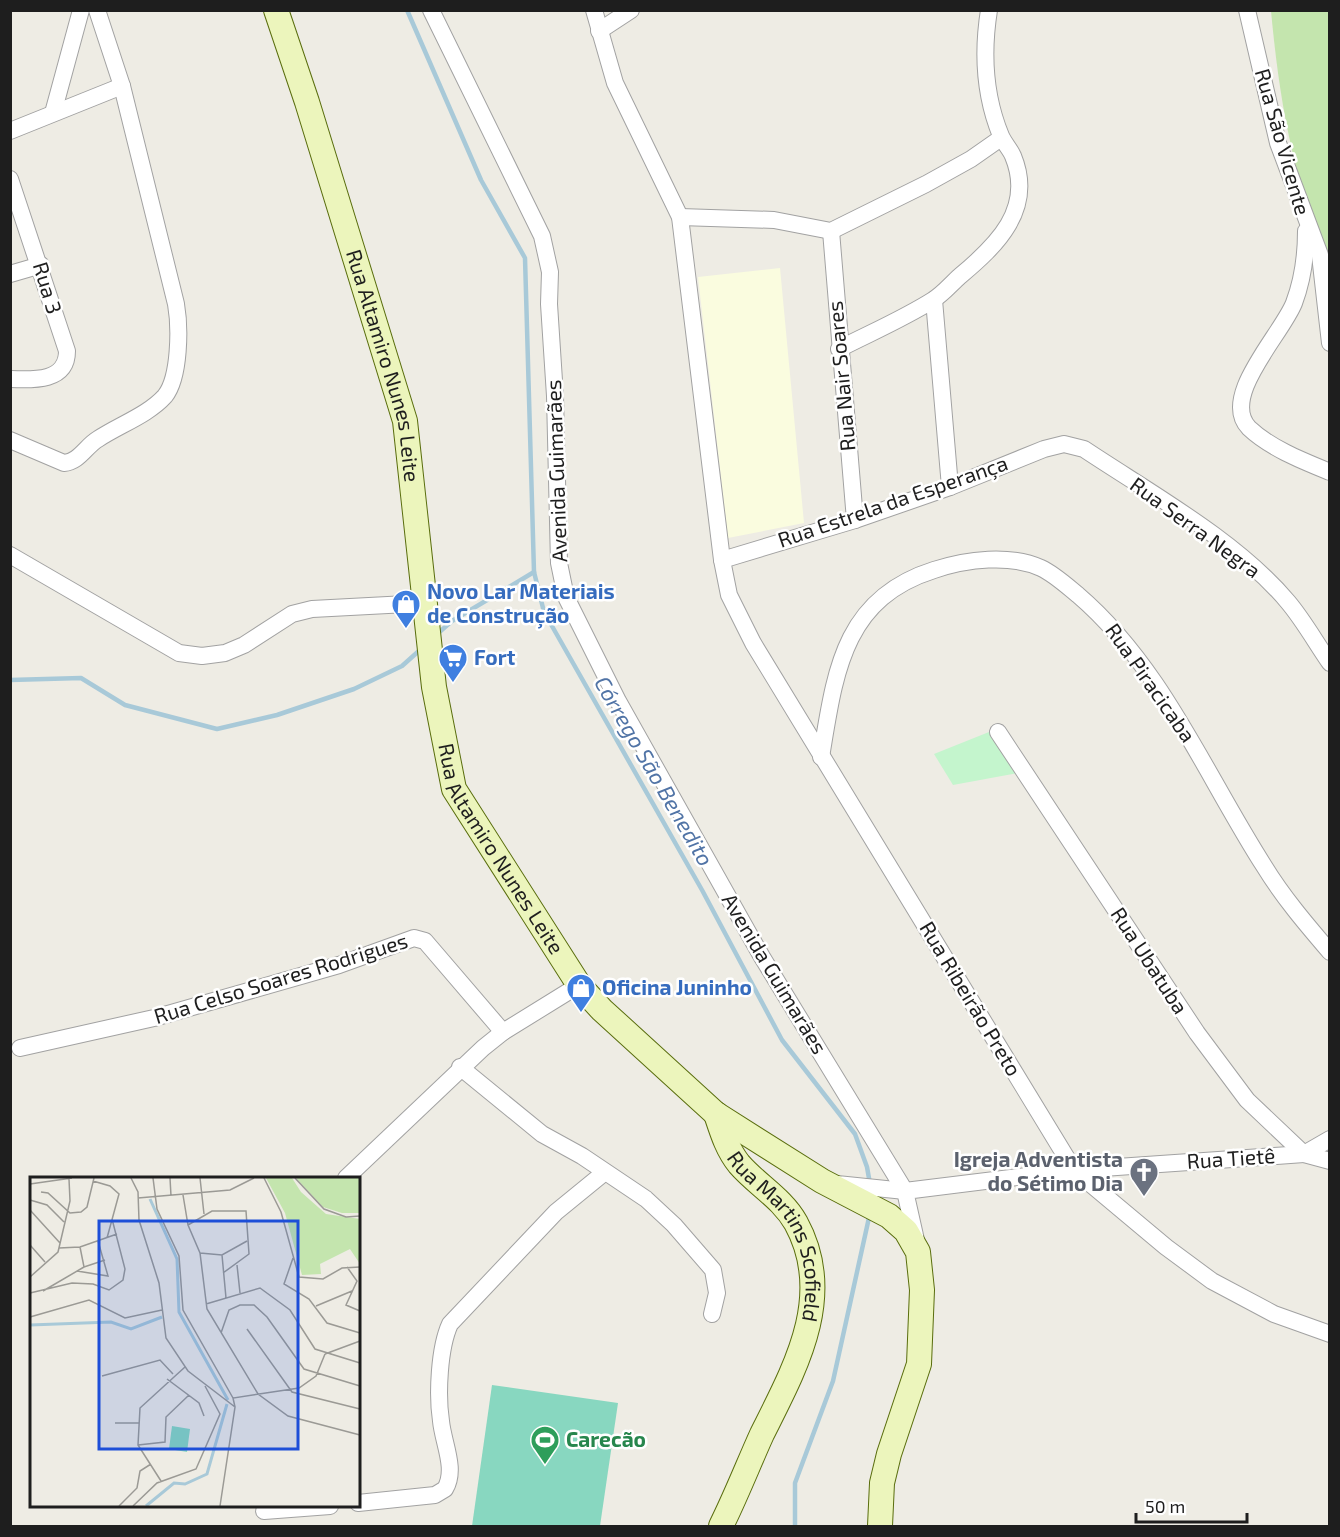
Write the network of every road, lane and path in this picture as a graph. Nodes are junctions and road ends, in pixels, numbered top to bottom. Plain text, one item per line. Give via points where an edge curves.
1 (81, 10) edge
2 (97, 10) edge
3 (276, 10) edge
4 (431, 10) edge
5 (594, 10) edge
6 (631, 10) edge
7 (989, 10) edge
8 (1247, 10) edge
9 (599, 31) junction
10 (122, 86) junction
11 (53, 113) junction
12 (10, 131) edge
13 (1001, 138) junction
14 (10, 179) edge
15 (680, 217) junction
16 (1306, 224) junction
17 (831, 231) junction
18 (40, 265) junction
19 (10, 274) edge
20 (934, 300) junction
21 (1329, 343) edge
22 (839, 349) junction
23 (10, 379) edge
24 (10, 440) edge
25 (1064, 444) joint
26 (1329, 472) edge
27 (950, 487) junction
28 (855, 520) junction
29 (10, 555) edge
30 (722, 560) junction
31 (427, 614) junction
32 (1329, 663) edge
33 (998, 732) dead end
34 (821, 757) junction
35 (1329, 952) edge
36 (579, 985) junction
37 (503, 1032) junction
38 (20, 1047) dead end
39 (460, 1067) junction
40 (716, 1114) junction
41 (1329, 1139) edge
42 (1304, 1154) junction
43 (1329, 1161) edge
44 (1074, 1170) junction
45 (605, 1172) junction
46 (348, 1177) edge
47 (832, 1183) junction
48 (901, 1191) junction
49 (918, 1252) junction
50 (712, 1314) dead end
51 (1329, 1334) edge
52 (360, 1503) edge
53 (297, 1507) edge
54 (264, 1508) edge
55 (274, 1527) edge
56 (721, 1527) edge
57 (880, 1527) edge

1 - 11 street
2 - 10 street
3 - 31 main road, Rua Altamiro Nunes Leite via 405,421
4 - 48 street, Avenida Guimarães via 542,236 550,272 559,563 566,597 618,701 756,947
5 - 9 street, Rua Ribeirão Preto
6 - 9 street
7 - 13 street via 984,63 987,92
8 - 16 street, Rua São Vicente via 1278,143
9 - 15 street, Rua Ribeirão Preto via 615,83
10 - 11 street
10 - 24 street via 179,324 172,379 165,396 94,441 70,462 64,463
11 - 12 street
13 - 17 street via 926,184
13 - 20 street via 1013,157 1018,185 1010,224 991,251
14 - 18 street, Rua 3
15 - 17 street via 774,220
15 - 30 street, Rua Ribeirão Preto
16 - 21 street, Rua São Vicente via 1320,255
16 - 26 street via 1306,258 1294,304 1247,379 1240,397 1240,413 1248,427 1265,440
17 - 22 street, Rua Nair Soares
18 - 19 street
18 - 23 street, Rua 3 via 67,360 62,370 37,380
20 - 22 street
20 - 27 street
22 - 28 street, Rua Nair Soares
25 - 27 street, Rua Estrela da Esperança
25 - 32 street, Rua Serra Negra via 1084,449 1259,572 1289,603
27 - 28 street, Rua Estrela da Esperança
28 - 30 street, Rua Estrela da Esperança
29 - 31 street via 179,653 225,653 292,614 312,609
30 - 34 street, Rua Ribeirão Preto via 729,596
31 - 36 main road, Rua Altamiro Nunes Leite via 442,737 454,789
33 - 42 street, Rua Ubatuba via 1197,1033 1247,1100
34 - 35 street, Rua Piracicaba via 840,659 848,639 879,599 910,578 954,565 1006,560 1043,569 1101,614 1130,647 1192,742 1264,866
34 - 44 street, Rua Ribeirão Preto
36 - 37 street
36 - 40 main road, Rua Altamiro Nunes Leite
37 - 38 street, Rua Celso Soares Rodrigues via 425,941 414,938 339,965 154,1018
37 - 39 street
39 - 45 street via 542,1134
39 - 46 street
40 - 47 main road, Rua Altamiro Nunes Leite
40 - 56 main road, Rua Martins Scofield via 735,1158 795,1221 810,1259 813,1298 802,1350
41 - 42 street, Rua Tietê
42 - 43 street, Rua Ubatuba
42 - 44 street, Rua Tietê
44 - 48 street, Rua Tietê
44 - 51 street, Rua Ribeirão Preto via 1212,1281 1274,1314
45 - 50 street via 646,1199 713,1270 717,1293
45 - 52 street via 556,1212 450,1324 441,1364 440,1420 450,1472 445,1490 435,1495
47 - 48 street, Rua Tietê
47 - 49 main road, Rua Altamiro Nunes Leite via 898,1222
48 - 49 street
49 - 57 main road, Rua Altamiro Nunes Leite via 922,1290 919,1364 886,1463
53 - 54 street
54 - 55 street

